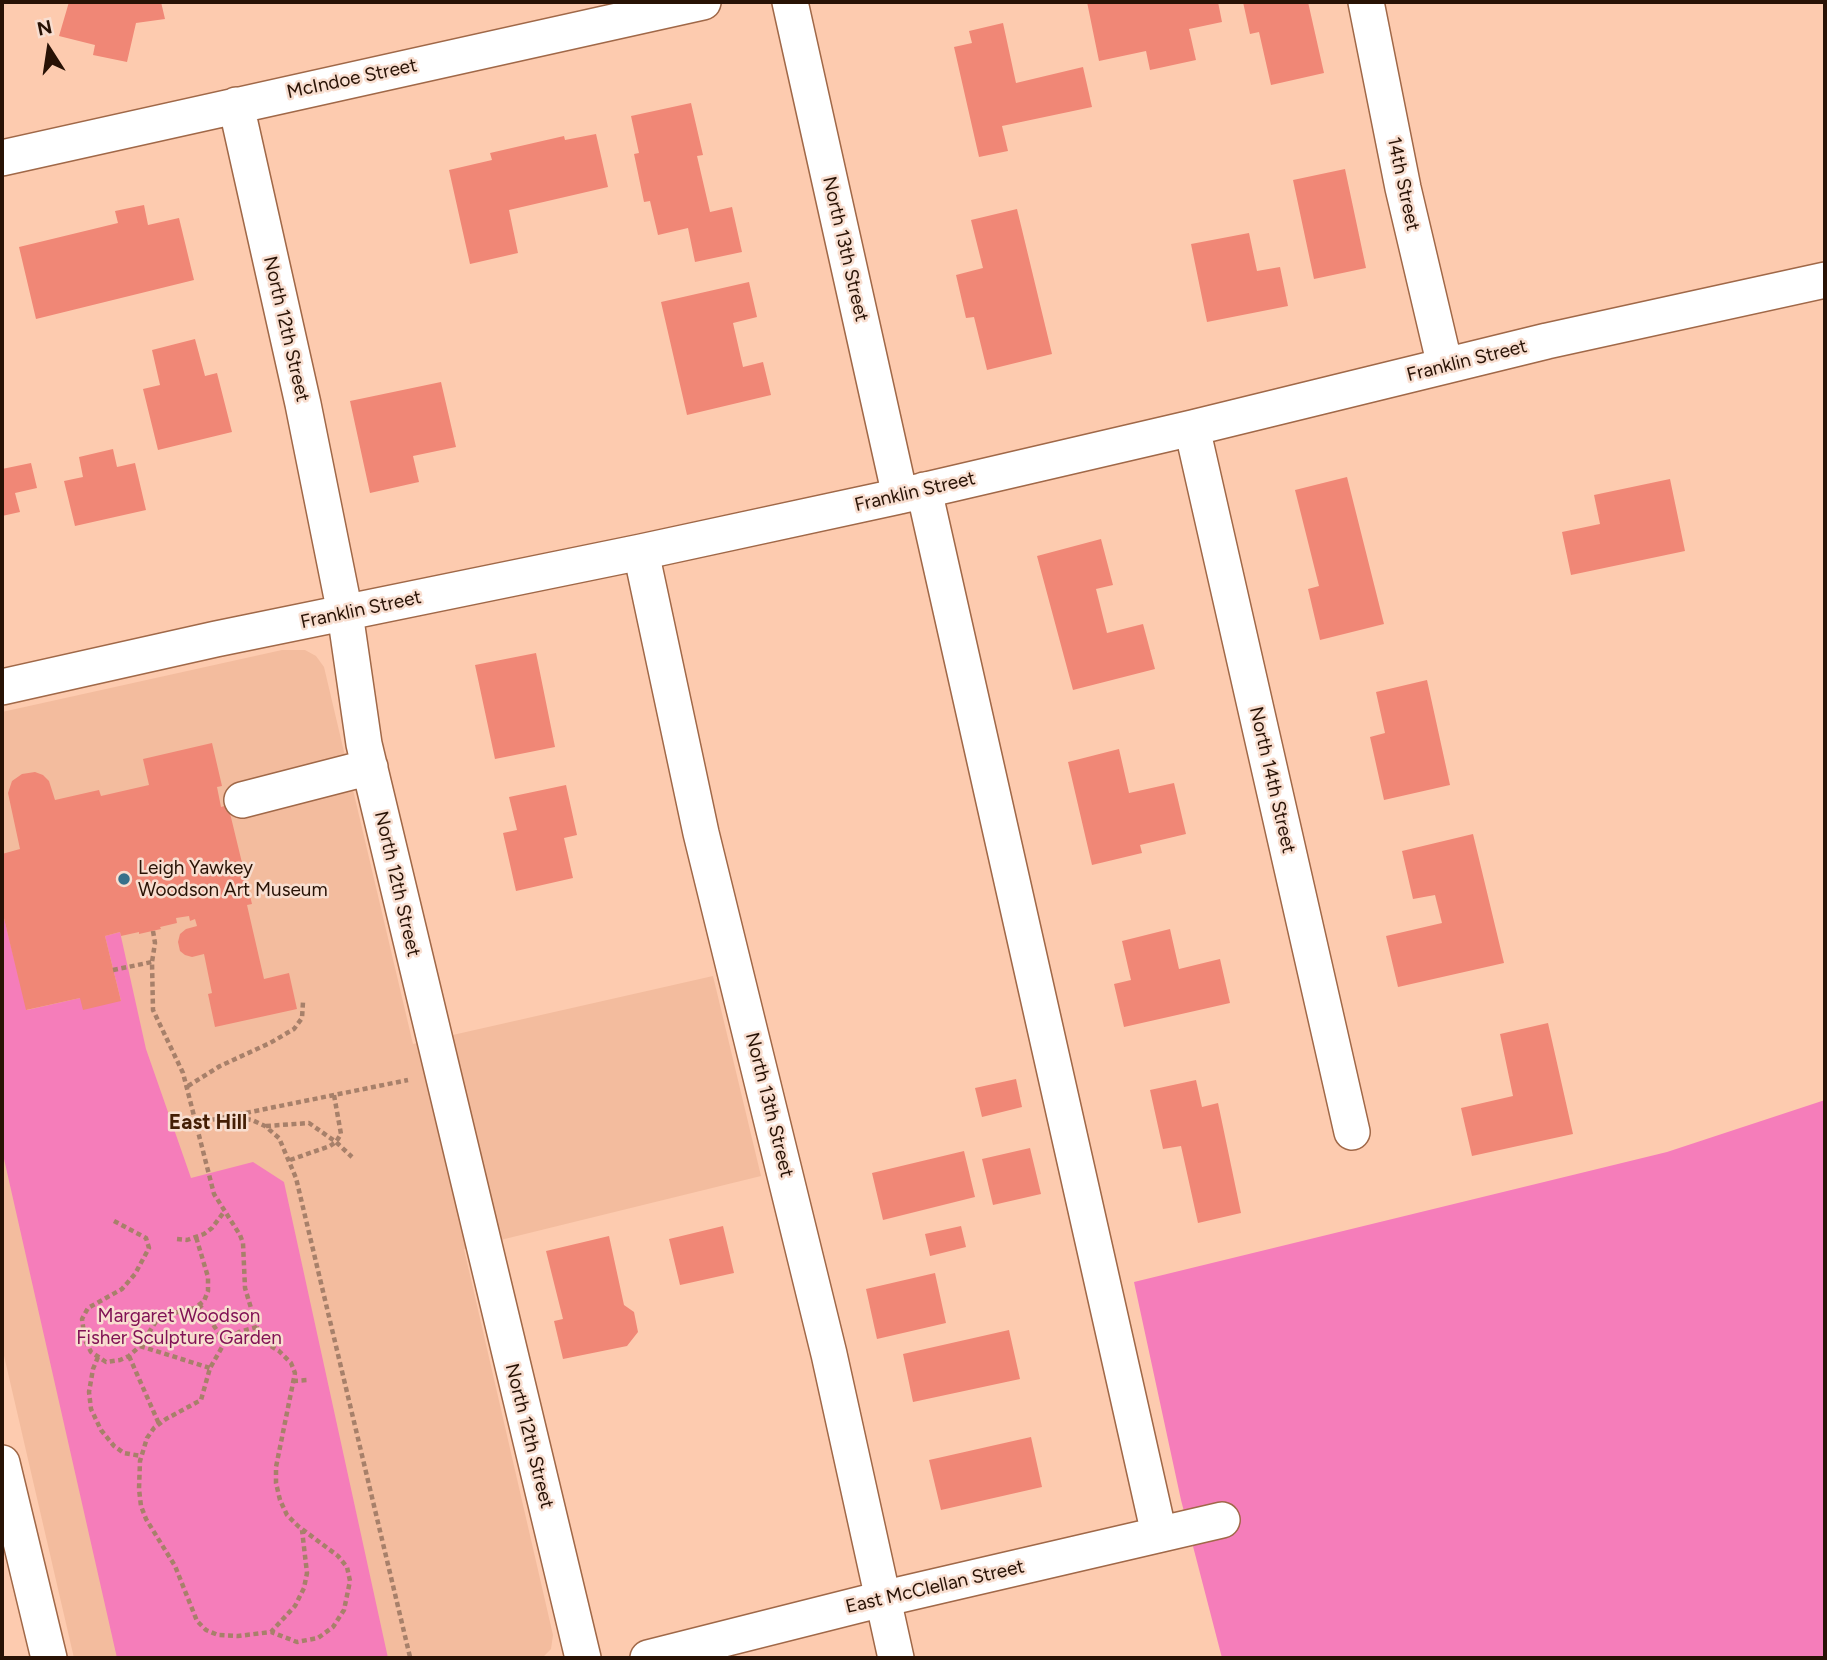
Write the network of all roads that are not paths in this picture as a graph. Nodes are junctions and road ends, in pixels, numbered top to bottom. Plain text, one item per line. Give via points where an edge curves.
1 (703, 2) edge
2 (790, 2) edge
3 (1366, 2) edge
4 (236, 105) junction
5 (2, 158) edge
6 (1825, 280) edge
7 (1445, 366) junction
8 (1192, 428) junction
9 (912, 493) junction
10 (641, 552) junction
11 (345, 613) junction
12 (2, 687) edge
13 (370, 767) junction
14 (242, 800) dead end
15 (1352, 1132) dead end
16 (2, 1463) edge
17 (1222, 1520) dead end
18 (1159, 1534) junction
19 (882, 1599) junction
20 (49, 1658) edge
21 (583, 1658) edge
22 (648, 1658) edge
23 (896, 1658) edge

1 - 4 street, McIndoe Street
2 - 9 street, North 13th Street
3 - 7 street, 14th Street
4 - 5 street, McIndoe Street
4 - 11 street, North 12th Street
6 - 7 street, Franklin Street
7 - 8 street, Franklin Street
8 - 9 street, Franklin Street
8 - 15 street, North 14th Street
9 - 10 street, Franklin Street
9 - 18 street, North 13th Street
10 - 11 street, Franklin Street
10 - 19 street, North 13th Street via 701,833 829,1354
11 - 12 street, Franklin Street
11 - 13 street, North 12th Street
13 - 14 street
13 - 21 street, North 12th Street
16 - 20 street
17 - 18 street, East McClellan Street
18 - 19 street, East McClellan Street
19 - 22 street, East McClellan Street
19 - 23 street, North 13th Street

